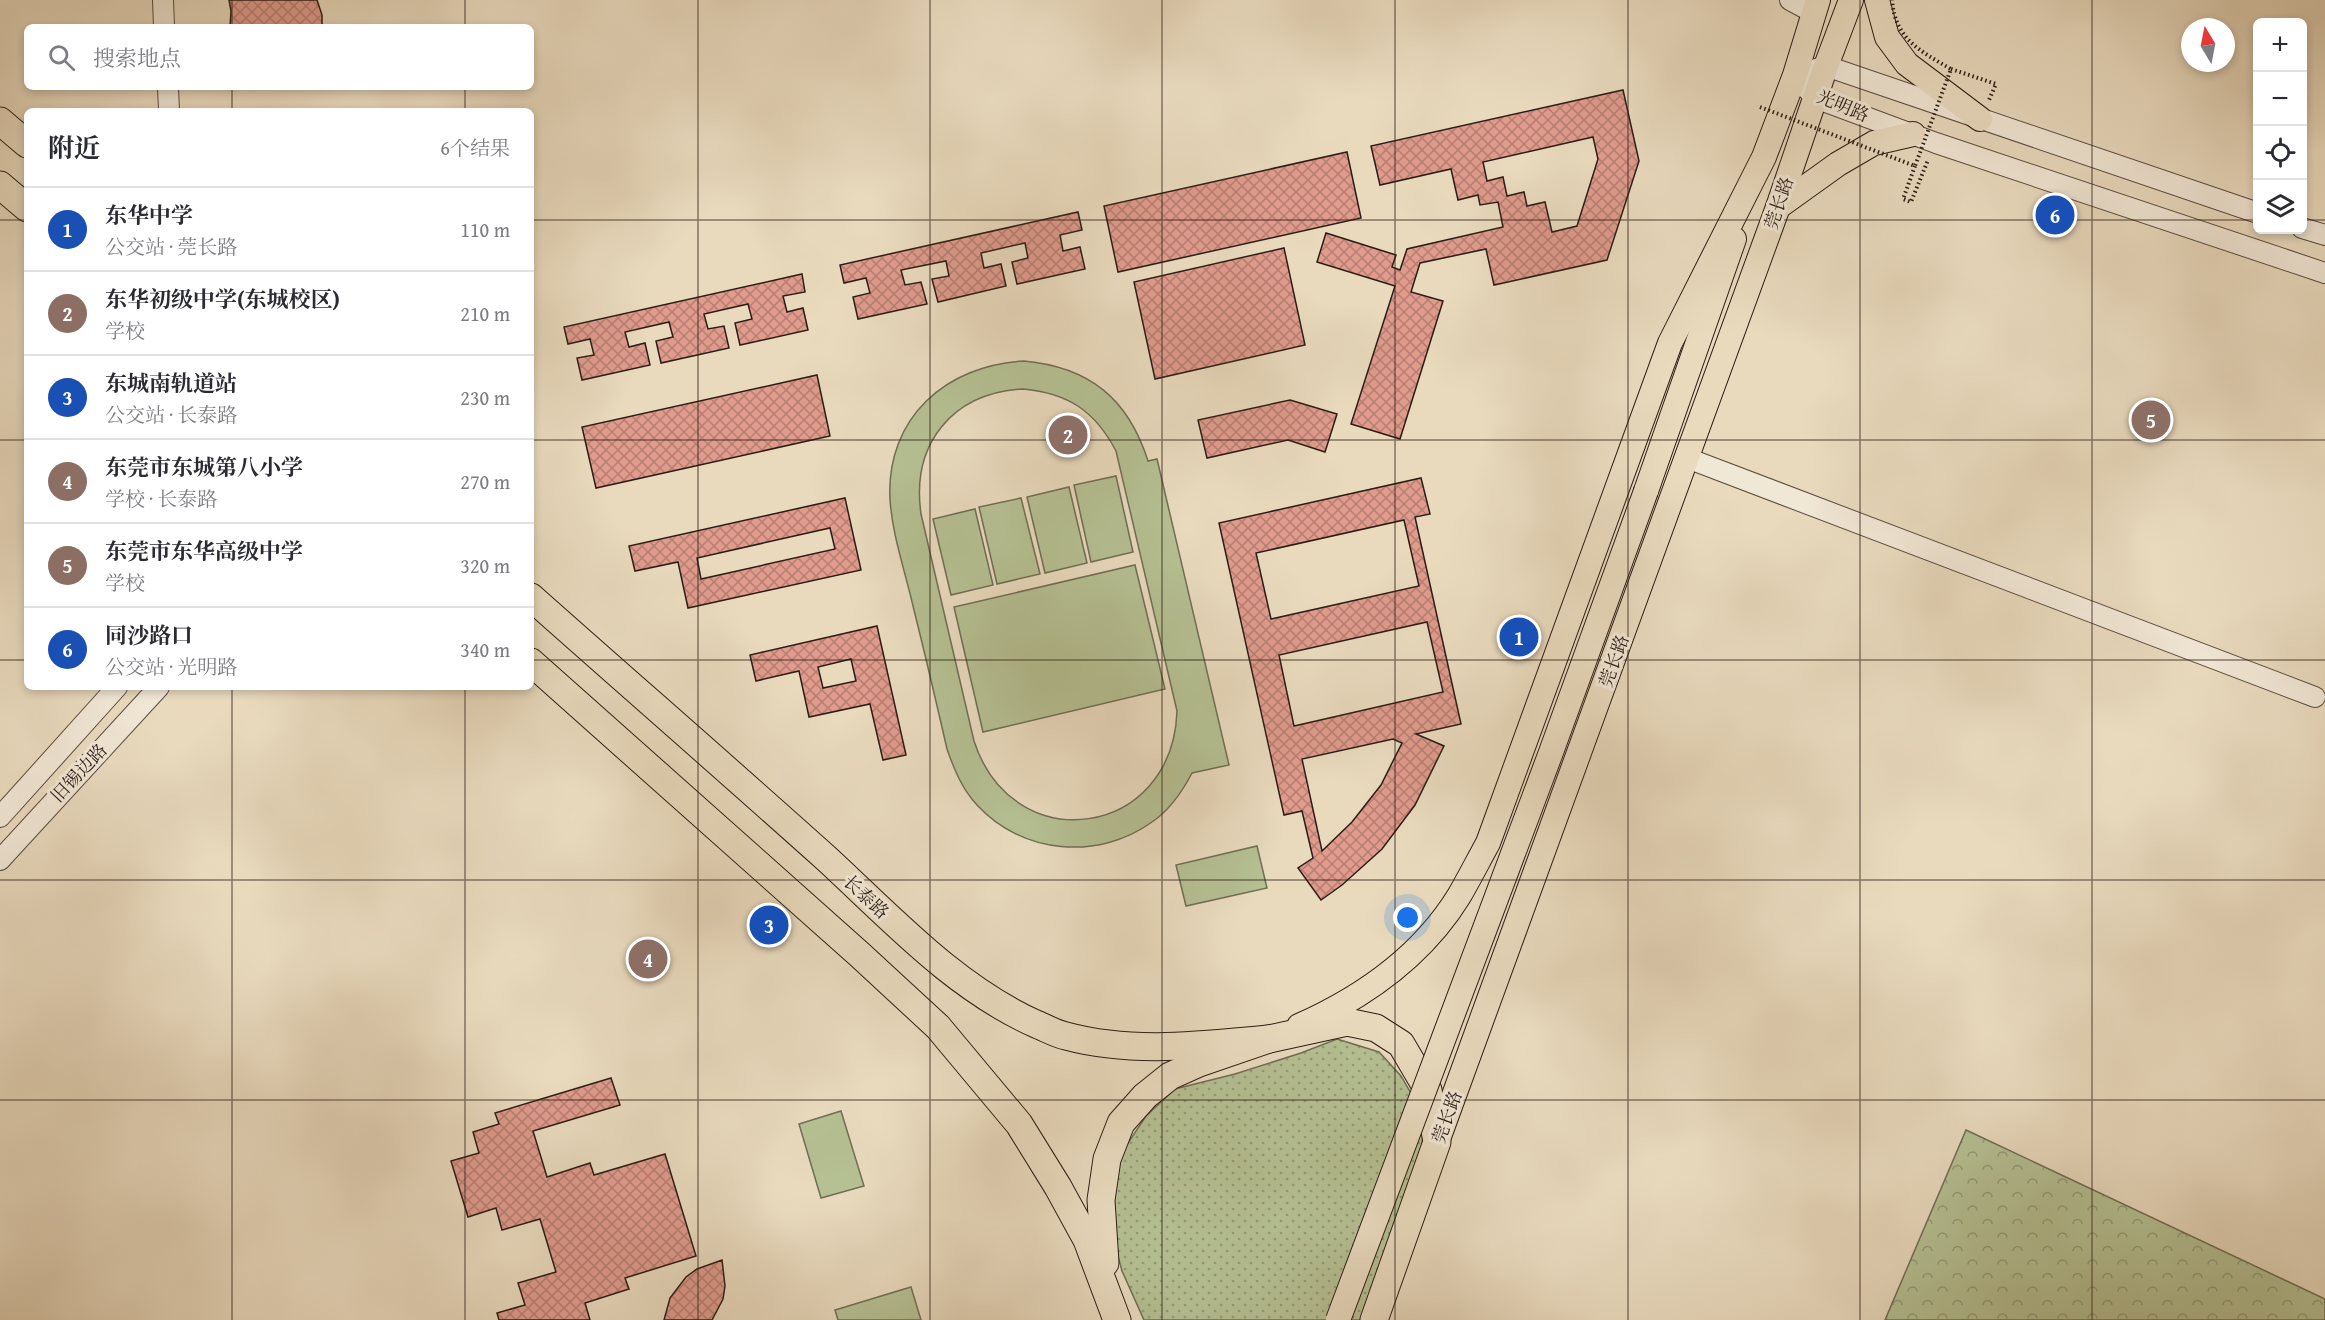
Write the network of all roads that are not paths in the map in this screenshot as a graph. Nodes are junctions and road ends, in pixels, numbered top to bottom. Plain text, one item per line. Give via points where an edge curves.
1 (163, 0) edge
2 (1790, 0) edge
3 (1851, 0) edge
4 (1877, 0) edge
5 (1816, 6) edge
6 (164, 24) edge
7 (1826, 66) junction
8 (1795, 75) junction
9 (168, 90) edge
10 (1815, 98) junction
11 (169, 108) edge
12 (1980, 119) junction
13 (0, 121) edge
14 (1913, 134) junction
15 (24, 141) edge
16 (1757, 171) junction
17 (0, 185) edge
18 (24, 205) edge
19 (1778, 207) junction
20 (2253, 211) edge
21 (2307, 230) edge
22 (2325, 235) edge
23 (2325, 273) edge
24 (1687, 458) junction
25 (534, 600) edge
26 (534, 665) edge
27 (114, 690) edge
28 (156, 690) edge
29 (2314, 697) dead end
30 (0, 817) edge
31 (0, 860) edge
32 (1269, 1039) junction
33 (1437, 1142) junction
34 (1114, 1311) edge
35 (1338, 1320) edge
36 (1374, 1320) edge

1 - 6 street
2 - 5 street
3 - 7 main road, 莞长路
4 - 12 main road via 1887,37 1907,64
5 - 8 main road, 莞长路
7 - 8 street, 光明路
7 - 10 main road, 莞长路
7 - 12 street, 光明路
8 - 10 street, 光明路
8 - 16 main road, 莞长路
9 - 11 street
10 - 14 street, 光明路
10 - 19 main road, 莞长路
12 - 20 street, 光明路
13 - 15 highway
14 - 19 main road via 1874,143
14 - 23 street, 光明路
16 - 32 main road, 莞长路 via 1670,343 1492,833 1463,889 1427,937 1392,972 1319,1017
16 - 35 main road, 莞长路, bridge via 1550,755
17 - 18 highway
19 - 24 main road, 莞长路
21 - 22 street
24 - 29 street
24 - 33 main road, 莞长路
25 - 32 highway, 长泰路 via 891,920 962,981 1015,1014 1064,1036 1114,1044 1164,1047
26 - 34 highway via 938,1027 1019,1124 1087,1240
27 - 30 street, 旧锡边路
28 - 31 street, 旧锡边路
32 - 33 highway via 1347,1022 1376,1028 1401,1044 1428,1090
32 - 34 highway via 1170,1076 1121,1122 1107,1160 1101,1200 1102,1242
33 - 36 highway, 莞长路

